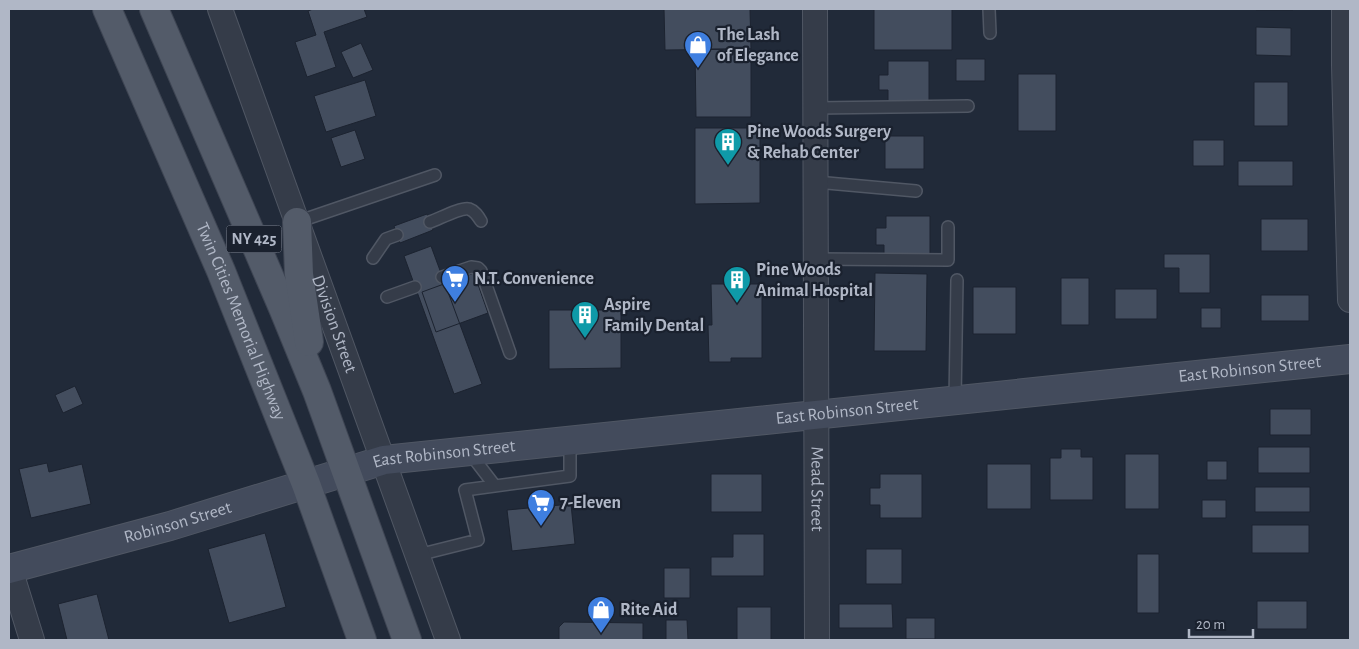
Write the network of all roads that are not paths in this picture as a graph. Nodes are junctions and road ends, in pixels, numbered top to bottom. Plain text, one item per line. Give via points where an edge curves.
1 (106, 9) edge
2 (154, 9) edge
3 (220, 9) edge
4 (815, 9) edge
5 (989, 9) edge
6 (1344, 9) edge
7 (990, 33) dead end
8 (1347, 65) edge
9 (968, 106) dead end
10 (816, 108) junction
11 (435, 175) dead end
12 (816, 182) junction
13 (916, 191) dead end
14 (481, 221) dead end
15 (297, 222) junction
16 (430, 222) dead end
17 (948, 227) dead end
18 (397, 235) dead end
19 (373, 258) dead end
20 (816, 259) junction
21 (442, 276) dead end
22 (957, 280) dead end
23 (415, 287) dead end
24 (387, 297) dead end
25 (1350, 300) edge
26 (510, 353) dead end
27 (1350, 359) edge
28 (317, 391) junction
29 (955, 400) junction
30 (817, 414) junction
31 (570, 440) junction
32 (468, 450) junction
33 (384, 460) junction
34 (346, 471) junction
35 (306, 484) junction
36 (495, 486) junction
37 (418, 555) junction
38 (9, 567) edge
39 (32, 640) edge
40 (362, 640) edge
41 (407, 640) edge
42 (448, 640) edge
43 (817, 640) edge

1 - 35 main road, Twin Cities Memorial Highway / NY 425 via 221,271
2 - 28 main road, NY 425
3 - 15 street, Division Street
4 - 10 street, Mead Street
5 - 7 lane
6 - 8 street
8 - 25 street
9 - 10 lane
10 - 12 street, Mead Street
11 - 15 lane
12 - 13 lane
12 - 20 street, Mead Street
14 - 16 lane via 470,209 463,209
15 - 28 main road via 299,274
15 - 33 street, Division Street
17 - 20 lane via 948,260
18 - 19 lane via 386,239
20 - 30 street, Mead Street
21 - 26 lane via 478,268
22 - 29 lane
23 - 24 lane
27 - 29 street, East Robinson Street
28 - 34 main road, NY 425
29 - 30 street, East Robinson Street
30 - 31 street, East Robinson Street
30 - 43 street, Mead Street
31 - 32 street, East Robinson Street
31 - 36 lane via 570,476
32 - 33 street, East Robinson Street
32 - 36 lane
33 - 34 street, East Robinson Street
33 - 37 street, Division Street
34 - 35 street, Robinson Street
34 - 41 main road, NY 425
35 - 38 street, Robinson Street via 170,526
35 - 40 main road, Twin Cities Memorial Highway / NY 425
36 - 37 lane via 465,490 478,540
37 - 42 street, Division Street
38 - 39 street

